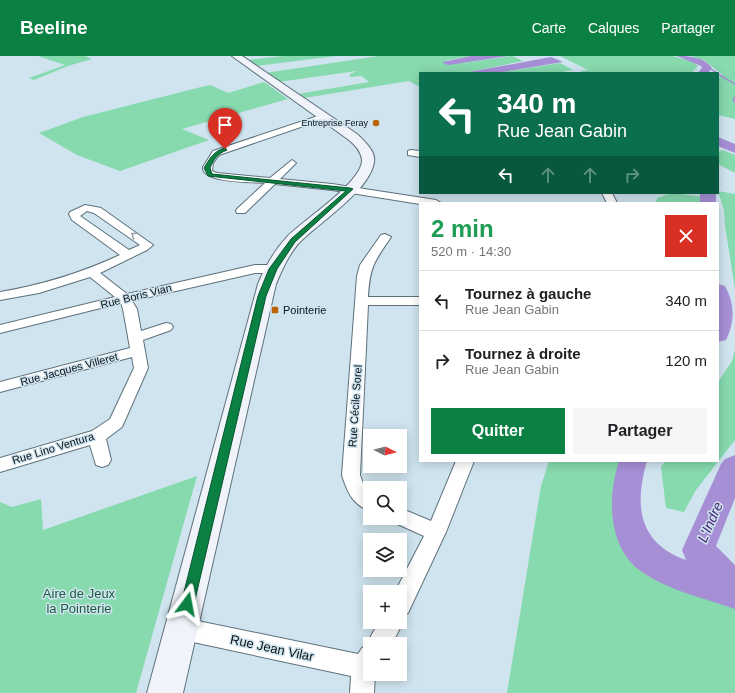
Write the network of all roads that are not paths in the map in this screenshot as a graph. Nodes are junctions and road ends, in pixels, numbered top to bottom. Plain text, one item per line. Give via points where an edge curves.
1 (236, 56) edge
2 (324, 116) junction
3 (292, 163) dead end
4 (274, 181) junction
5 (350, 189) junction
6 (425, 197) edge
7 (434, 202) edge
8 (241, 211) dead end
9 (385, 238) dead end
10 (128, 256) junction
11 (273, 269) junction
12 (92, 272) junction
13 (1, 295) edge
14 (125, 298) junction
15 (361, 301) junction
16 (419, 301) edge
17 (166, 327) dead end
18 (0, 329) edge
19 (136, 344) junction
20 (0, 387) edge
21 (97, 436) junction
22 (102, 460) dead end
23 (465, 462) edge
24 (0, 465) edge
25 (363, 500) edge
26 (407, 519) edge
27 (436, 532) junction
28 (407, 591) edge
29 (181, 631) junction
30 (363, 661) edge
31 (364, 681) edge
32 (165, 693) edge
33 (362, 693) edge

1 - 2 main road
2 - 4 street via 216,153 207,168 210,175
2 - 5 main road via 360,144 368,156 362,178
3 - 4 street
4 - 5 street
4 - 8 street
5 - 6 street
5 - 11 main road via 293,240
6 - 7 street
9 - 15 street, Rue Cécile Sorel via 366,265
10 -> 10 street via 147,245 92,208 85,208 74,214
10 - 12 street
11 - 14 street, Rue Boris Vian via 234,273
11 - 29 main road via 262,296
12 - 13 street via 34,290
12 - 14 street
14 - 18 street, Rue Boris Vian
14 - 19 street, Rue Lino Ventura via 130,309
15 - 16 street
15 - 25 street, Rue Cécile Sorel via 351,476
17 - 19 street, Rue Jacques Villeret
19 - 20 street, Rue Jacques Villeret
19 - 21 street, Rue Lino Ventura via 141,368 116,423
21 - 22 street
21 - 24 street, Rue Lino Ventura
23 - 27 street
26 - 27 street
27 - 28 street
29 - 30 street, Rue Jean Vilar
29 - 32 main road
31 - 33 street, Rue Jean Vilar

